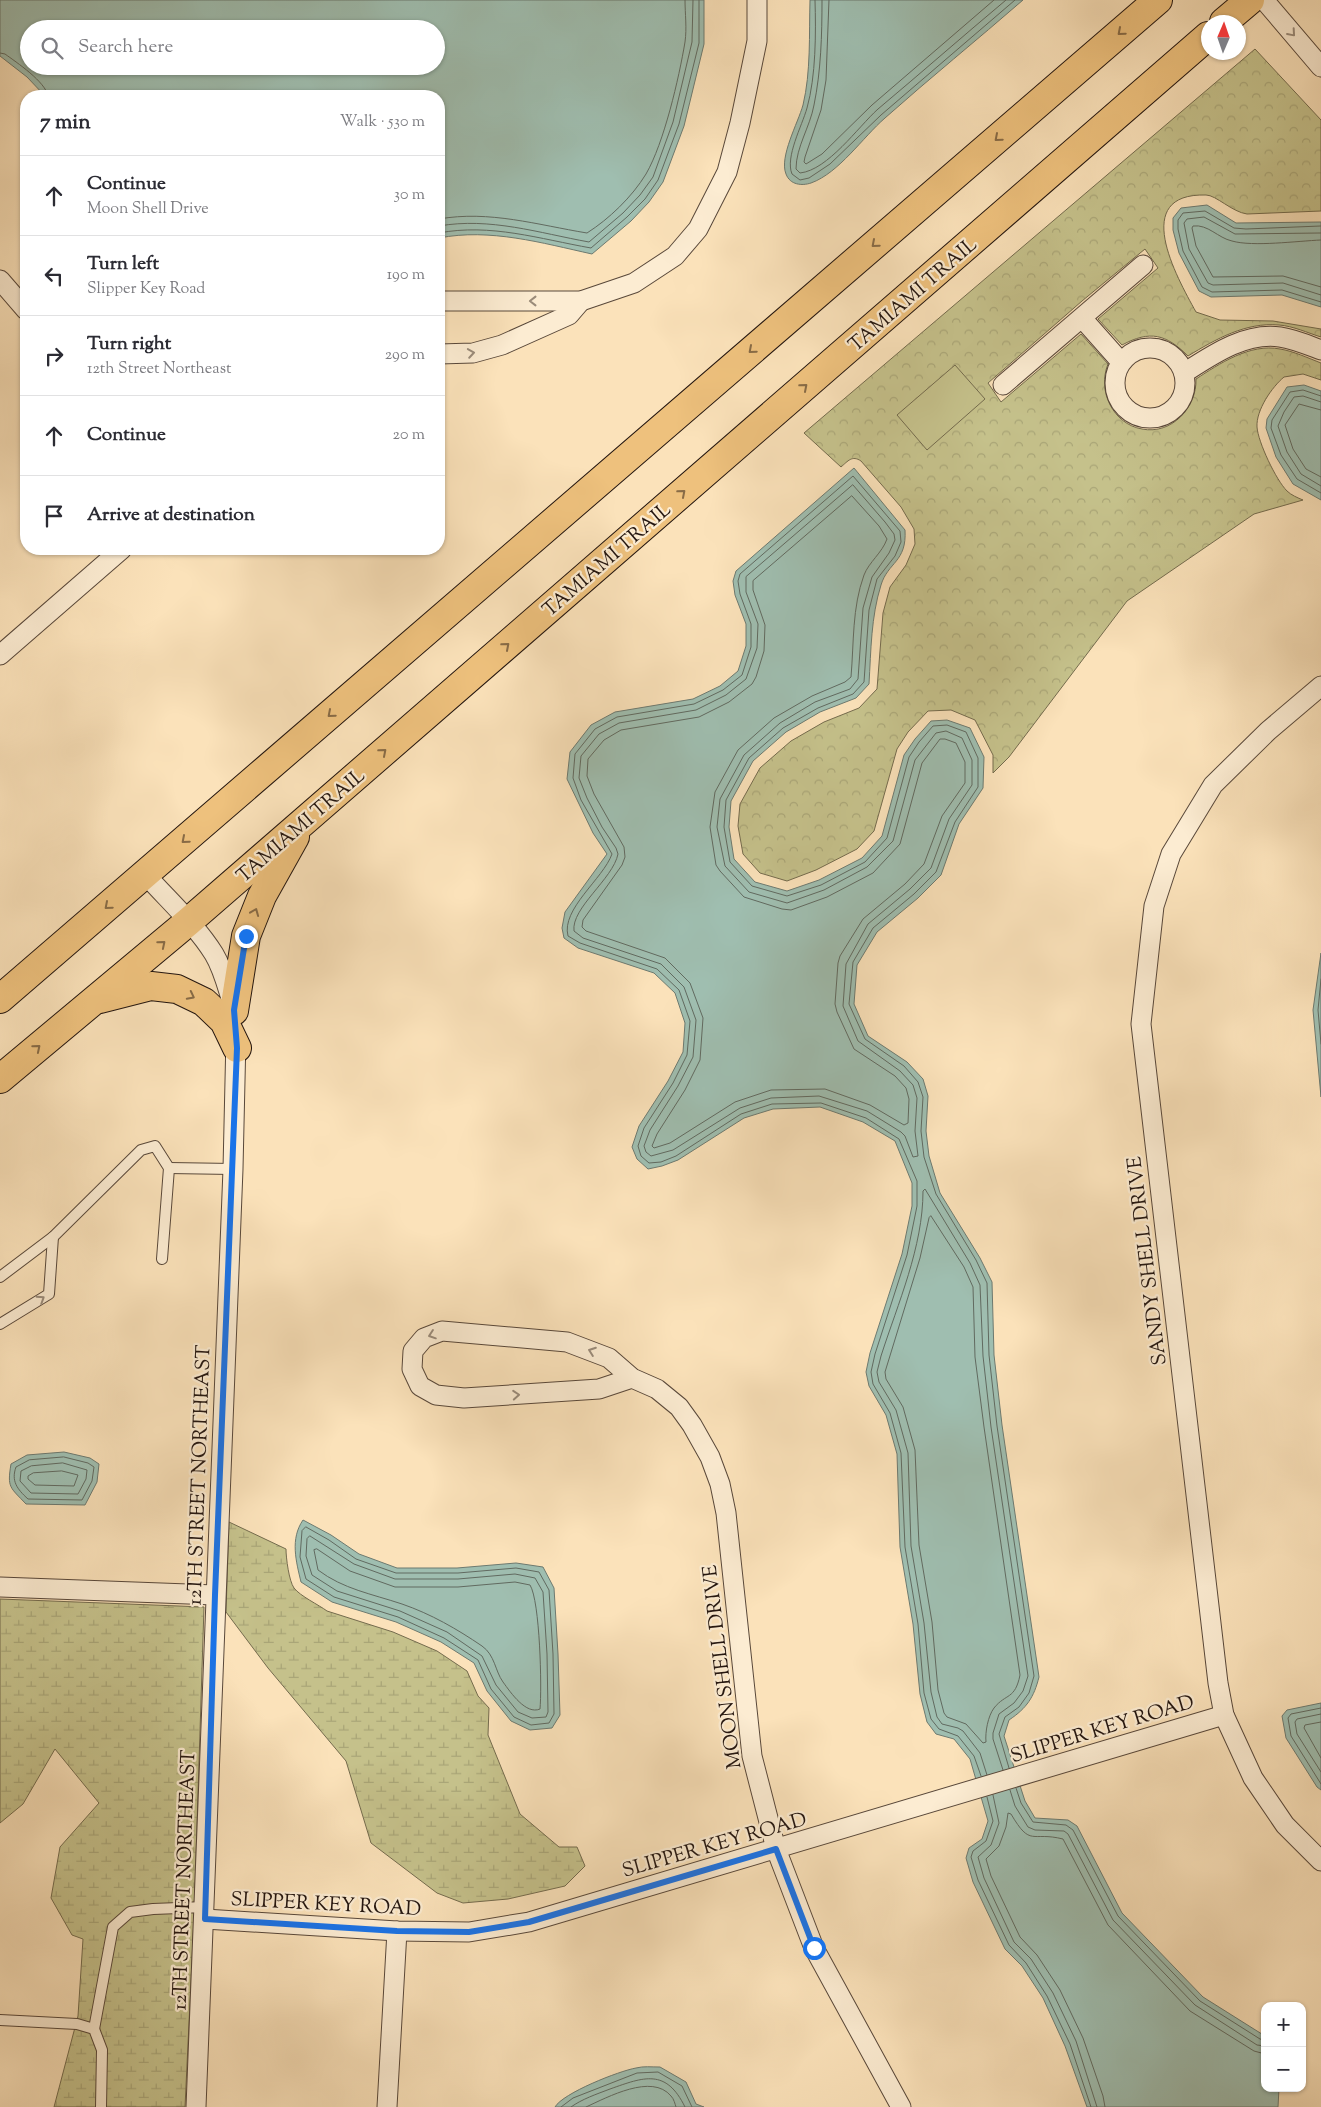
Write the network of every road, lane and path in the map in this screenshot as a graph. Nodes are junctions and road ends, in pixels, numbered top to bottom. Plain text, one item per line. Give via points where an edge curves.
1 (756, 0) edge
2 (1158, 0) edge
3 (1250, 0) edge
4 (1264, 0) edge
5 (1232, 15) edge
6 (1201, 42) edge
7 (1321, 67) edge
8 (1143, 265) dead end
9 (0, 280) edge
10 (445, 301) edge
11 (581, 301) junction
12 (20, 303) edge
13 (1082, 318) junction
14 (1321, 350) edge
15 (445, 354) edge
16 (1121, 362) junction
17 (1184, 373) junction
18 (1003, 385) dead end
19 (115, 555) edge
20 (0, 655) edge
21 (1321, 686) edge
22 (305, 820) junction
23 (145, 874) junction
24 (188, 922) junction
25 (0, 1000) edge
26 (94, 1001) junction
27 (234, 1010) junction
28 (237, 1048) junction
29 (0, 1079) edge
30 (169, 1168) junction
31 (233, 1169) junction
32 (53, 1237) junction
33 (162, 1259) dead end
34 (0, 1277) edge
35 (0, 1324) edge
36 (632, 1378) junction
37 (0, 1586) edge
38 (215, 1595) junction
39 (1224, 1715) junction
40 (776, 1849) junction
41 (1321, 1861) edge
42 (205, 1913) junction
43 (397, 1931) junction
44 (0, 2020) edge
45 (94, 2029) junction
46 (101, 2107) edge
47 (196, 2107) edge
48 (387, 2107) edge
49 (901, 2107) edge

1 - 11 street via 757,41 740,123 726,172 698,229 675,256 634,283
2 -> 23 main road
3 - 5 main road
4 -> 7 street
22 -> 6 main road, TAMIAMI TRAIL
8 - 13 street
9 - 12 street
11 -> 10 street
15 -> 11 street via 473,353 502,345 569,315
13 - 16 street
13 - 18 street
14 - 17 street via 1280,337 1256,337 1219,350
16 - 17 street via 1129,354 1150,347 1171,355
16 - 17 street via 1114,384 1117,396 1123,406 1143,418 1163,416 1179,404 1184,389
19 - 20 street
21 - 39 street, SANDY SHELL DRIVE via 1268,731 1213,785 1171,854 1154,906 1141,1024
22 - 24 main road, TAMIAMI TRAIL
27 -> 22 main road via 246,936 262,896
23 - 24 street, 12TH STREET NORTHEAST
23 -> 25 main road
26 -> 24 main road, TAMIAMI TRAIL
24 - 27 street, 12TH STREET NORTHEAST via 214,955
26 -> 28 main road via 152,986 177,989 204,1002 224,1020
29 -> 26 main road, TAMIAMI TRAIL
27 - 28 street, 12TH STREET NORTHEAST
28 - 31 street, 12TH STREET NORTHEAST
30 - 31 lane
30 - 32 lane via 155,1146 140,1150
30 - 33 lane
31 - 38 street, 12TH STREET NORTHEAST
32 - 34 lane
35 -> 32 lane via 50,1294
36 -> 36 street, MOON SHELL DRIVE via 609,1358 567,1342 442,1331 424,1338 413,1351 412,1369 420,1386 436,1395 464,1398 599,1389
36 - 40 street, MOON SHELL DRIVE via 657,1389 679,1407 710,1457 720,1484 726,1513 752,1756
37 - 38 street
38 - 42 street, 12TH STREET NORTHEAST
39 - 40 street, SLIPPER KEY ROAD
39 - 41 street, SANDY SHELL DRIVE via 1253,1778 1285,1825
40 - 43 street, SLIPPER KEY ROAD via 529,1922 469,1932
40 - 49 street, MOON SHELL DRIVE via 814,1948
42 - 43 street, SLIPPER KEY ROAD
42 - 45 lane via 153,1909 130,1912 113,1927
42 - 47 street, 12TH STREET NORTHEAST
43 - 48 street
44 - 45 lane via 77,2024
45 - 46 lane via 102,2050

